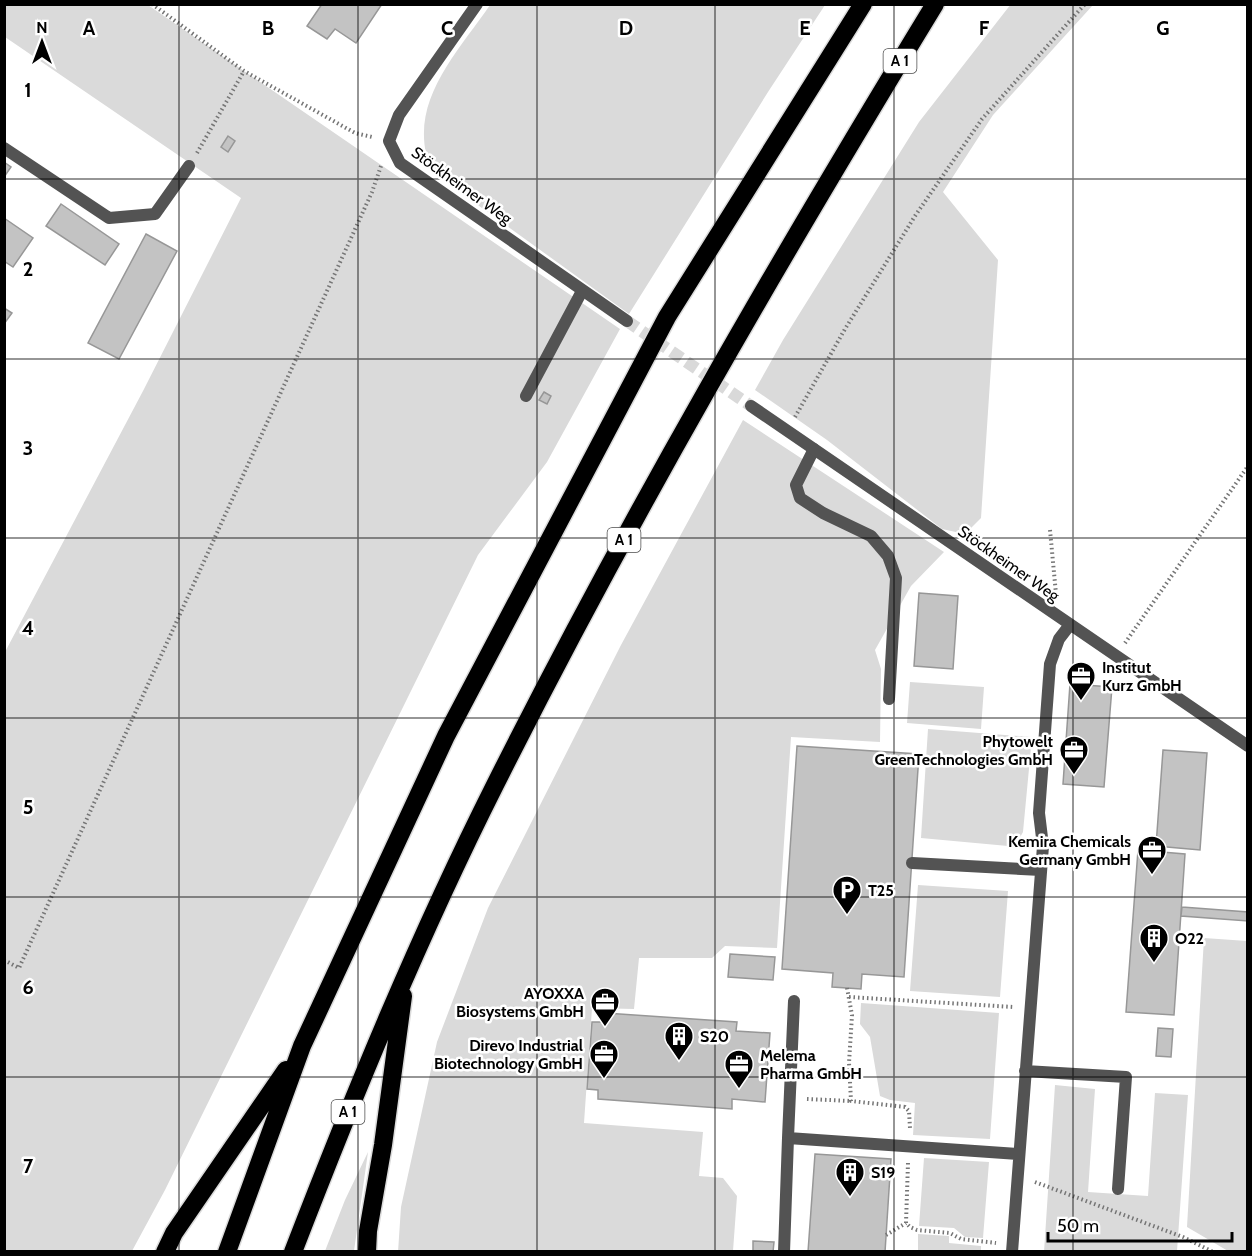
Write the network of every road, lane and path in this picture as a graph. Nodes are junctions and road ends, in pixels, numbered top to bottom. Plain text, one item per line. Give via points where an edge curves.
1 (152, 4) edge
2 (863, 4) edge
3 (935, 4) edge
4 (1085, 4) edge
5 (473, 7) edge
6 (244, 71) junction
7 (389, 141) junction
8 (4, 148) edge
9 (189, 166) joint
10 (582, 291) junction
11 (627, 321) tunnel mouth
12 (526, 396) dead end
13 (751, 406) tunnel mouth
14 (797, 414) dead end
15 (814, 449) junction
16 (1248, 466) edge
17 (1050, 530) dead end
18 (1064, 622) junction
19 (1116, 656) junction
20 (889, 699) dead end
21 (1248, 746) edge
22 (912, 863) dead end
23 (1041, 870) junction
24 (4, 960) edge
25 (406, 974) junction
26 (849, 997) dead end
27 (794, 1001) dead end
28 (1030, 1008) junction
29 (302, 1046) junction
30 (1025, 1071) junction
31 (790, 1098) junction
32 (851, 1101) dead end
33 (788, 1138) junction
34 (1019, 1154) junction
35 (1017, 1178) junction
36 (1118, 1189) dead end
37 (906, 1223) dead end
38 (886, 1235) dead end
39 (165, 1251) edge
40 (227, 1251) edge
41 (293, 1251) edge
42 (367, 1251) edge
43 (784, 1251) edge
44 (1012, 1251) edge
45 (1213, 1251) edge

1 - 6 path
2 - 29 highway via 667,317 446,736
3 - 25 highway, A 1 via 721,363 596,591 494,787
4 - 14 path via 982,119 915,216
5 - 7 street via 399,116
6 - 7 path via 355,134
6 - 9 path
7 - 10 street, Stöckheimer Weg via 400,164
7 - 24 path via 372,192 19,968
8 - 9 street via 109,218 155,213
10 - 11 street, Stöckheimer Weg
10 - 12 street
13 - 15 street, Stöckheimer Weg
15 - 18 street, Stöckheimer Weg
15 - 20 street via 796,485 800,498 871,537 888,556 896,578
16 - 19 path
17 - 18 path
18 - 19 street, Stöckheimer Weg
18 - 23 street via 1050,664 1039,813
19 - 21 street, Stöckheimer Weg
22 - 23 street
23 - 28 street
25 - 41 highway, A 1
25 - 42 highway
26 - 28 path
27 - 31 street
28 - 30 street
29 - 39 highway
29 - 40 highway
30 - 34 street
30 - 36 street via 1126,1077
31 - 32 path
31 - 33 street
33 - 34 street
33 - 43 street
34 - 35 street
35 - 44 street
35 - 45 path
37 - 38 path

